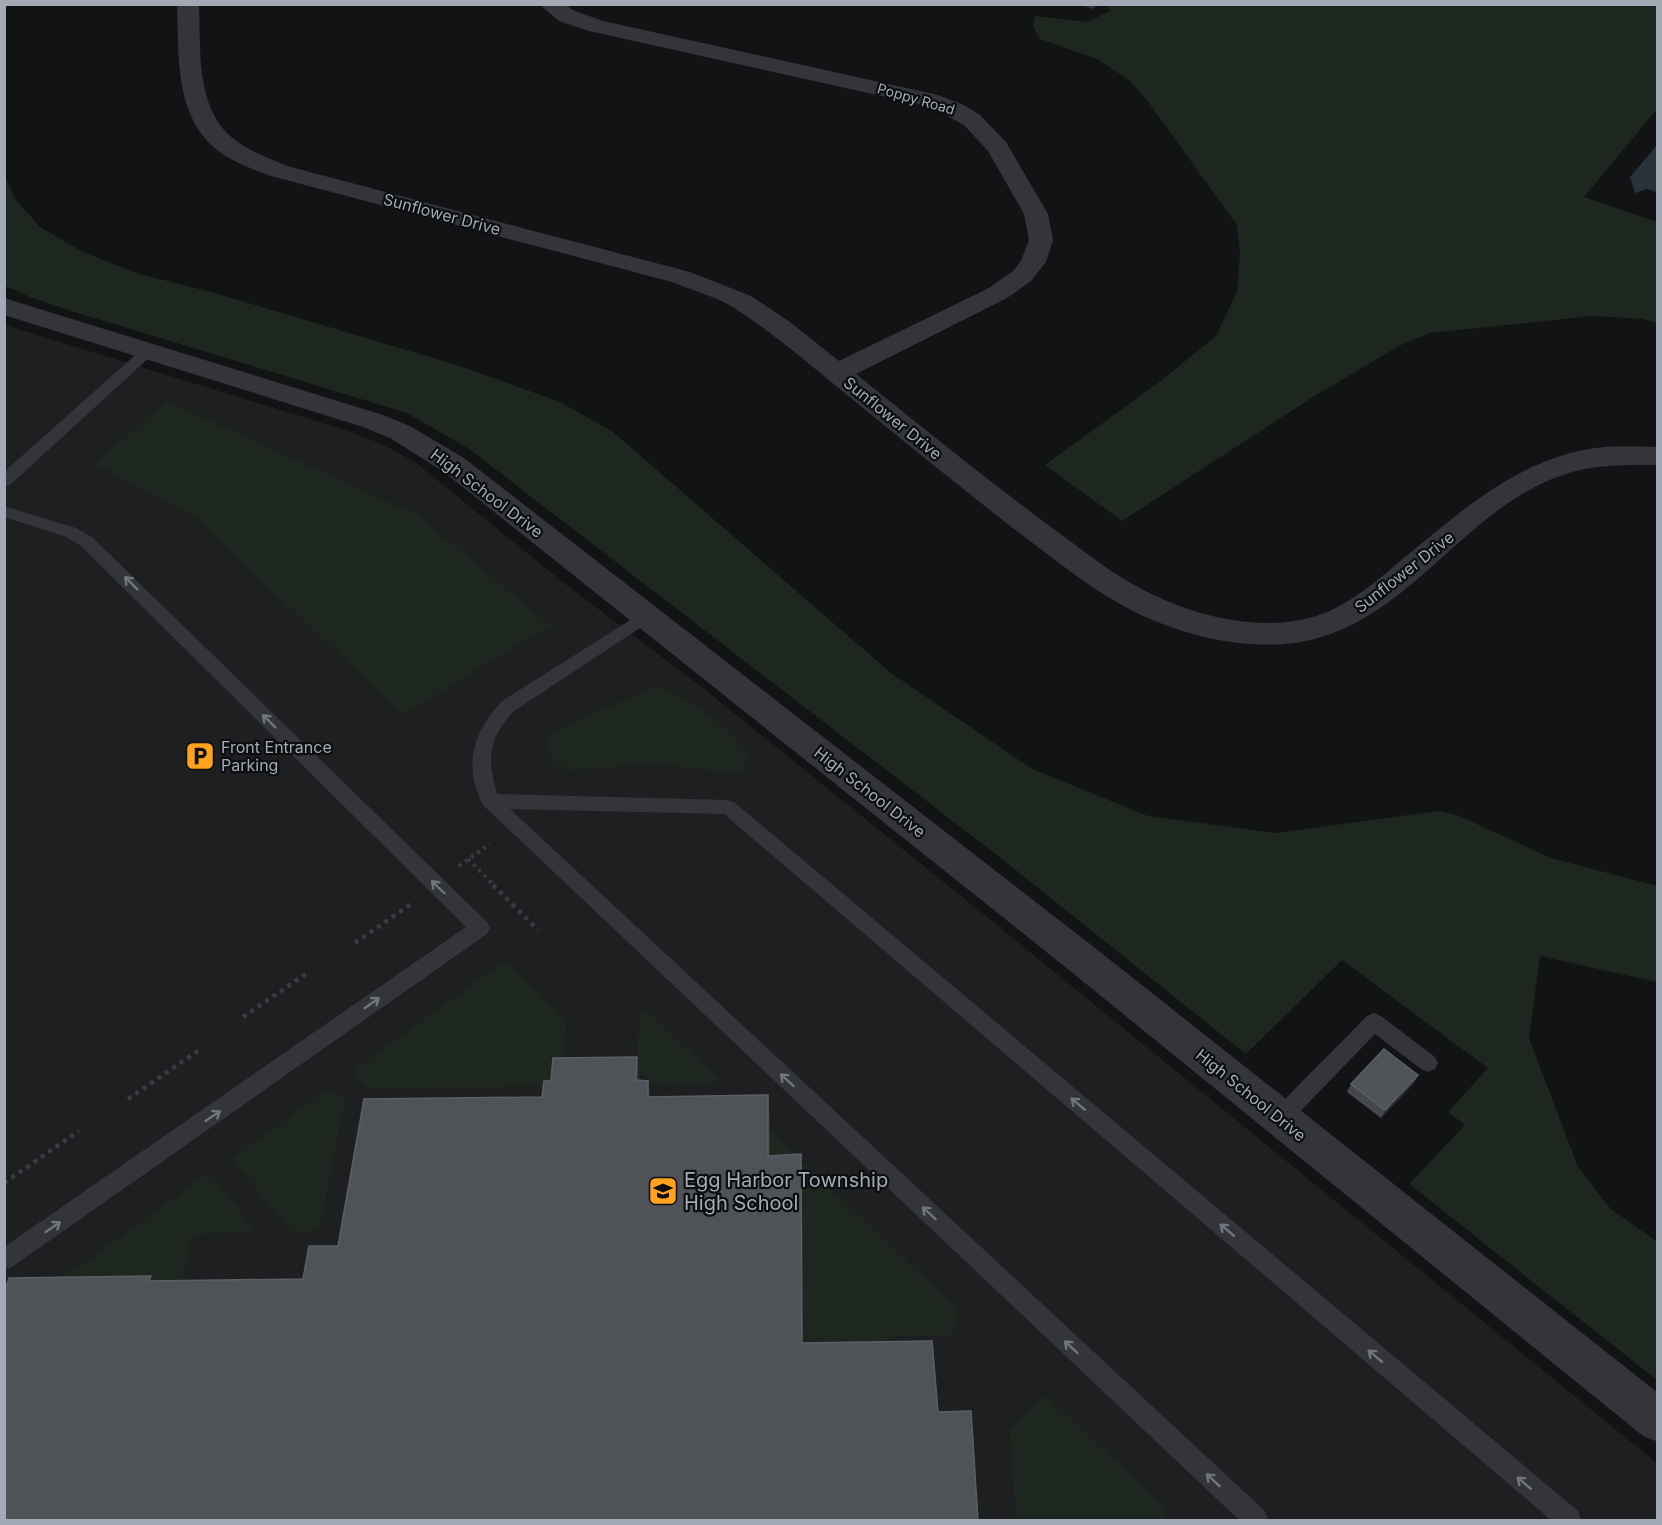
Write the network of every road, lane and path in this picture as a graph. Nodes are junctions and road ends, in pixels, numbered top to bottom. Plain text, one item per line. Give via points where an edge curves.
1 (188, 4) edge
2 (549, 4) edge
3 (4, 306) edge
4 (147, 352) junction
5 (837, 373) junction
6 (1658, 456) edge
7 (4, 482) edge
8 (4, 511) edge
9 (646, 616) junction
10 (490, 801) junction
11 (468, 859) dead end
12 (417, 900) dead end
13 (538, 930) dead end
14 (355, 943) dead end
15 (310, 971) dead end
16 (243, 1017) dead end
17 (199, 1050) dead end
18 (1428, 1063) dead end
19 (128, 1099) dead end
20 (1280, 1118) junction
21 (79, 1131) dead end
22 (4, 1183) edge
23 (4, 1260) edge
24 (1658, 1422) edge
25 (1256, 1521) edge
26 (1569, 1521) edge

1 - 5 street, Sunflower Drive via 197,107 209,130 240,154 279,171 681,277 722,292 761,313
2 - 5 street, Poppy Road via 567,16 597,26 951,106 972,119 995,144 1039,224 1041,240 1029,269 998,293
3 - 4 street, High School Drive
4 - 7 lane
4 - 9 street, High School Drive via 400,432 454,465
5 - 6 street, Sunflower Drive via 1051,543 1120,590 1190,622 1252,632 1308,629 1355,612 1500,494 1543,470 1598,457
23 -> 8 lane via 480,928 86,540
9 - 10 lane via 508,706 496,718 480,748
9 - 20 street, High School Drive
25 -> 10 lane
26 -> 10 lane via 728,807
11 - 13 path
12 - 14 path
15 - 16 path
17 - 19 path
18 - 20 lane via 1374,1022
20 - 24 street, High School Drive
21 - 22 path

